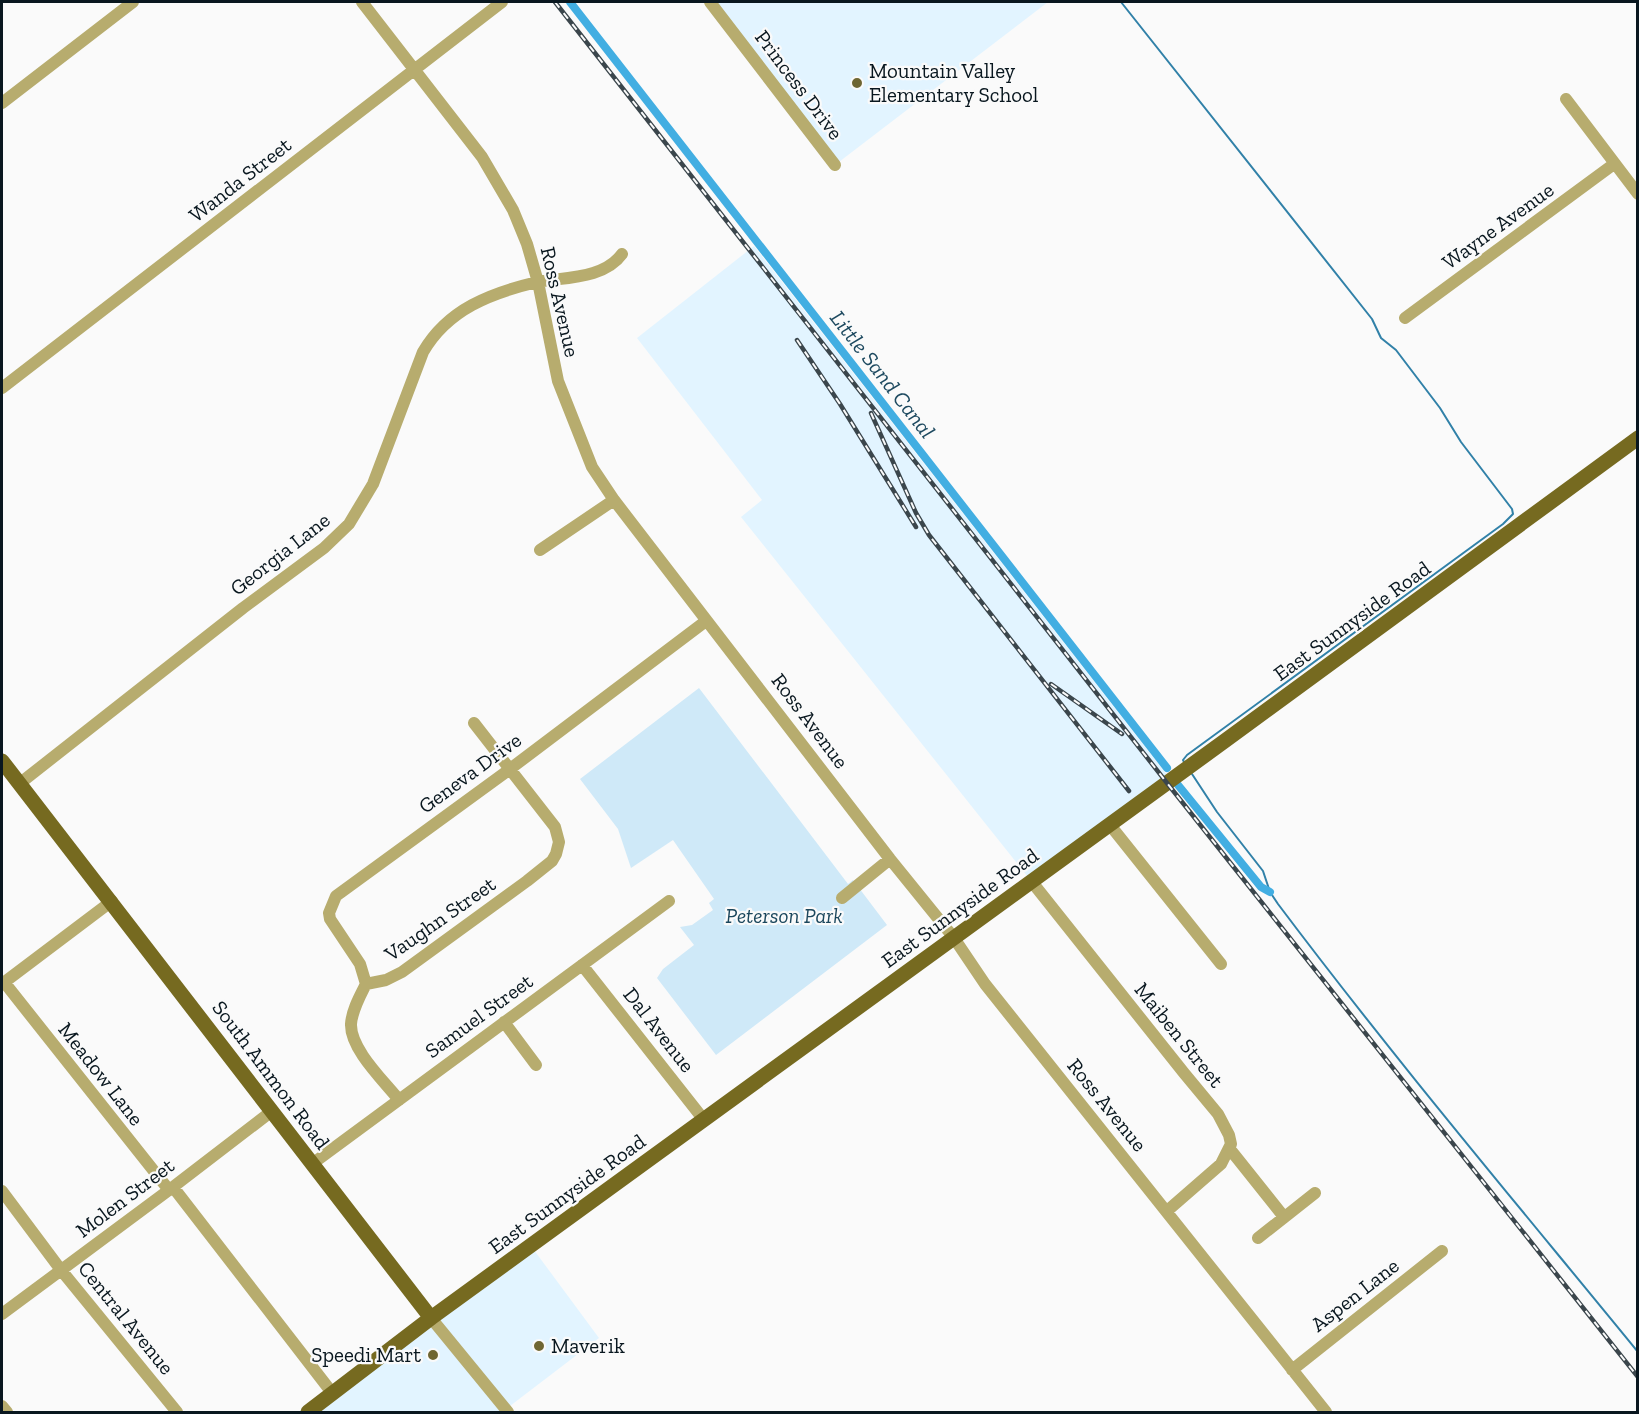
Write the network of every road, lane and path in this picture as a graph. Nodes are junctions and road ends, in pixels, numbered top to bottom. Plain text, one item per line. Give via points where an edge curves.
1 (133, 2) edge
2 (362, 2) edge
3 (502, 2) edge
4 (710, 2) edge
5 (415, 69) junction
6 (1566, 99) dead end
7 (2, 104) edge
8 (1614, 164) junction
9 (835, 165) dead end
10 (1638, 194) edge
11 (622, 254) dead end
12 (538, 282) junction
13 (1405, 318) dead end
14 (2, 388) edge
15 (1638, 438) edge
16 (614, 500) junction
17 (540, 550) dead end
18 (705, 621) junction
19 (474, 723) dead end
20 (2, 761) edge
21 (510, 769) junction
22 (19, 784) junction
23 (1110, 825) junction
24 (890, 859) junction
25 (1032, 882) junction
26 (842, 898) dead end
27 (669, 901) dead end
28 (112, 902) junction
29 (954, 938) junction
30 (1221, 964) dead end
31 (582, 965) junction
32 (3, 983) edge
33 (366, 984) junction
34 (504, 1022) junction
35 (536, 1065) dead end
36 (399, 1100) junction
37 (272, 1111) junction
38 (704, 1120) junction
39 (1229, 1148) junction
40 (312, 1164) junction
41 (171, 1189) junction
42 (2, 1191) edge
43 (1316, 1193) dead end
44 (1167, 1210) junction
45 (1284, 1217) junction
46 (1258, 1238) dead end
47 (1442, 1251) dead end
48 (61, 1270) junction
49 (2, 1314) edge
50 (431, 1318) junction
51 (1292, 1370) junction
52 (333, 1394) junction
53 (2, 1406) edge
54 (7, 1413) edge
55 (177, 1413) edge
56 (308, 1413) edge
57 (508, 1413) edge
58 (1326, 1413) edge

1 - 7 street
2 - 5 street, Ross Avenue
3 - 5 street, Wanda Street
4 - 9 street, Princess Drive
5 - 12 street, Ross Avenue via 497,181 527,244
5 - 14 street, Wanda Street
6 - 8 street
8 - 10 street
8 - 13 street, Wayne Avenue
11 - 12 street, Georgia Lane via 615,264 602,270
12 - 16 street, Ross Avenue via 558,381 592,467
12 - 22 street, Georgia Lane via 478,301 432,336 373,484 345,529
15 - 23 main road, East Sunnyside Road
16 - 17 street
16 - 18 street, Ross Avenue
18 - 21 street, Geneva Drive
18 - 24 street, Ross Avenue
19 - 21 street
20 - 22 main road, South Ammon Road
21 - 33 street, Geneva Drive via 336,896 330,919 360,964
21 - 33 street, Vaughn Street via 555,826 559,842 552,861 402,972
22 - 28 main road, South Ammon Road
23 - 25 main road, East Sunnyside Road
23 - 30 street
24 - 26 street
24 - 29 street, Ross Avenue
25 - 29 main road, East Sunnyside Road
25 - 39 street, Maiben Street via 1218,1114 1229,1135
27 - 31 street, Samuel Street
28 - 32 street
28 - 37 main road, South Ammon Road
29 - 38 main road, East Sunnyside Road
29 - 44 street, Ross Avenue via 985,984
31 - 34 street, Samuel Street
31 - 38 street, Dal Avenue
32 - 41 street, Meadow Lane
33 - 36 street via 351,1025 354,1044
34 - 35 street
34 - 36 street, Samuel Street
36 - 40 street, Samuel Street
37 - 40 main road, South Ammon Road
37 - 41 street, Molen Street
38 - 50 main road, East Sunnyside Road
39 - 44 street via 1221,1164
39 - 45 street
40 - 50 main road, South Ammon Road
41 - 48 street, Molen Street
41 - 52 street, Meadow Lane
42 - 48 street, Central Avenue
43 - 45 street
44 - 51 street, Ross Avenue
45 - 46 street
47 - 51 street, Aspen Lane
48 - 49 street, Molen Street
48 - 55 street, Central Avenue
50 - 52 main road, East Sunnyside Road
50 - 57 street, South Ammon Road
51 - 58 street, Ross Avenue
52 - 56 main road, East Sunnyside Road
53 - 54 street

